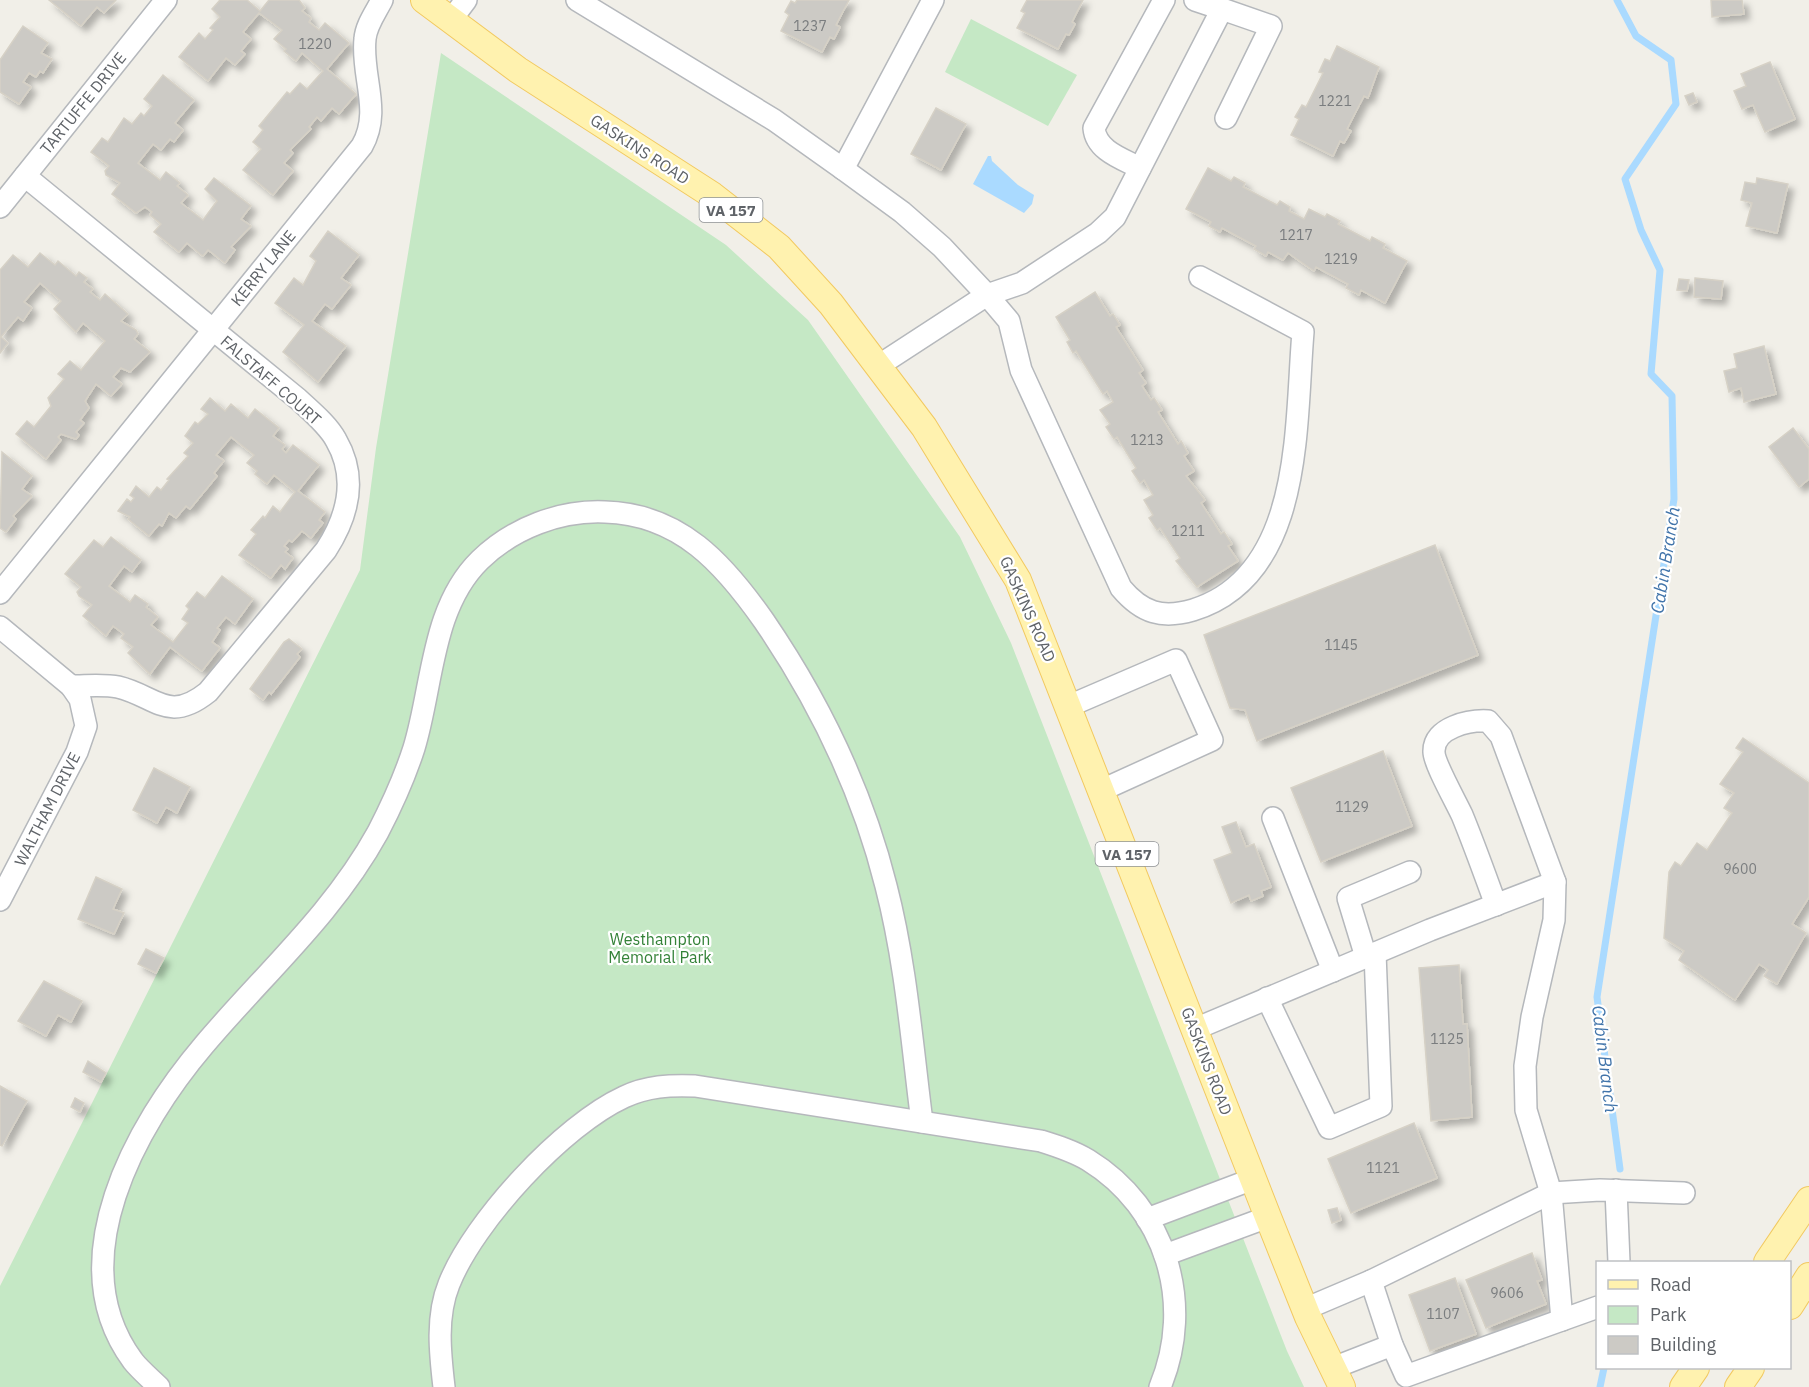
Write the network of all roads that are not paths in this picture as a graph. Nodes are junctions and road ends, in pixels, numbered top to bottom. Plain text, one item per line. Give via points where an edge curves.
1 (166, 0) edge
2 (382, 0) edge
3 (424, 0) edge
4 (577, 0) edge
5 (933, 0) edge
6 (1164, 0) edge
7 (1195, 0) edge
8 (1222, 9) junction
9 (458, 10) edge
10 (1226, 118) dead end
11 (1140, 168) junction
12 (843, 169) junction
13 (25, 176) junction
14 (0, 207) edge
15 (1200, 277) dead end
16 (987, 295) junction
17 (213, 329) junction
18 (878, 366) junction
19 (0, 593) edge
20 (0, 627) edge
21 (71, 686) junction
22 (1069, 706) junction
23 (1102, 790) junction
24 (1273, 818) dead end
25 (1410, 872) dead end
26 (1555, 882) junction
27 (0, 900) edge
28 (1496, 905) junction
29 (1370, 955) junction
30 (1333, 971) junction
31 (1267, 998) junction
32 (1195, 1029) junction
33 (922, 1122) junction
34 (1253, 1179) junction
35 (1616, 1190) junction
36 (1551, 1193) junction
37 (1684, 1193) dead end
38 (1809, 1200) edge
39 (1268, 1217) junction
40 (1147, 1219) junction
41 (1165, 1255) junction
42 (1619, 1261) edge
43 (1768, 1261) edge
44 (1809, 1276) edge
45 (1371, 1281) junction
46 (1791, 1304) edge
47 (1596, 1308) edge
48 (1305, 1309) junction
49 (1562, 1320) junction
50 (1392, 1345) junction
51 (1695, 1369) edge
52 (1750, 1369) edge
53 (1337, 1377) edge
54 (159, 1387) edge
55 (444, 1387) edge
56 (1160, 1387) edge
57 (1683, 1387) edge
58 (1738, 1387) edge

1 - 13 street, TARTUFFE DRIVE
2 - 17 street, KERRY LANE via 364,40 371,91 368,136
3 - 9 main road, GASKINS ROAD / VA 157
4 - 12 street via 774,120
5 - 12 street
6 - 11 street via 1094,128 1100,145
7 - 8 street
8 - 10 street via 1271,26
8 - 11 street
9 - 18 main road, GASKINS ROAD / VA 157 via 518,70 712,195 779,247 831,304
11 - 16 street via 1115,217 1098,233 1022,283
12 - 16 street via 902,212
13 - 14 street, TARTUFFE DRIVE
13 - 17 street, FALSTAFF COURT
15 - 16 street via 1303,332 1291,478 1279,526 1250,573 1213,603 1167,616 1132,602 1121,588 1021,370 1008,321
16 - 18 street
17 - 19 street, KERRY LANE
17 - 21 street, FALSTAFF COURT via 298,399 336,439 347,478 341,526 326,550 207,692 190,705 169,706 117,687
18 - 22 main road, GASKINS ROAD / VA 157 via 924,427 995,537 1018,580
20 - 21 street
21 - 27 street, WALTHAM DRIVE via 80,699 86,726 77,752
22 - 23 main road, GASKINS ROAD / VA 157
22 - 23 street via 1176,660 1212,740
23 - 32 main road, GASKINS ROAD / VA 157
24 - 30 street
25 - 29 street via 1348,898
26 - 28 street
26 - 28 street via 1501,736 1488,721 1474,720 1445,731 1434,752
26 - 36 street via 1554,920 1525,1066 1526,1110
28 - 29 street
29 - 30 street
29 - 31 street via 1382,1106 1339,1124 1329,1128
30 - 31 street
31 - 32 street
32 - 34 main road, GASKINS ROAD / VA 157
33 - 40 street via 1041,1141 1072,1151 1123,1188
33 - 54 street via 895,926 875,846 833,736 777,641 746,595 713,557 675,530 627,512 580,511 526,527 483,557 451,601 414,748 377,832 346,883 202,1047 170,1091 127,1166 106,1222 101,1267 105,1295 113,1323 133,1360
33 - 55 street via 695,1086 662,1085 624,1097 543,1157 471,1244 449,1284 444,1304 440,1331
34 - 39 main road, GASKINS ROAD / VA 157
34 - 40 street
35 - 36 street
35 - 37 street
35 - 42 street
36 - 45 street
36 - 49 street
38 - 43 main road
39 - 41 street
39 - 48 main road, GASKINS ROAD / VA 157
40 - 41 street
41 - 56 street via 1175,1298 1175,1334
44 - 46 main road
45 - 48 street
45 - 50 street
47 - 49 street
48 - 53 main road, GASKINS ROAD / VA 157
49 - 50 street via 1406,1376
50 - 53 street
51 - 57 main road
52 - 58 main road

